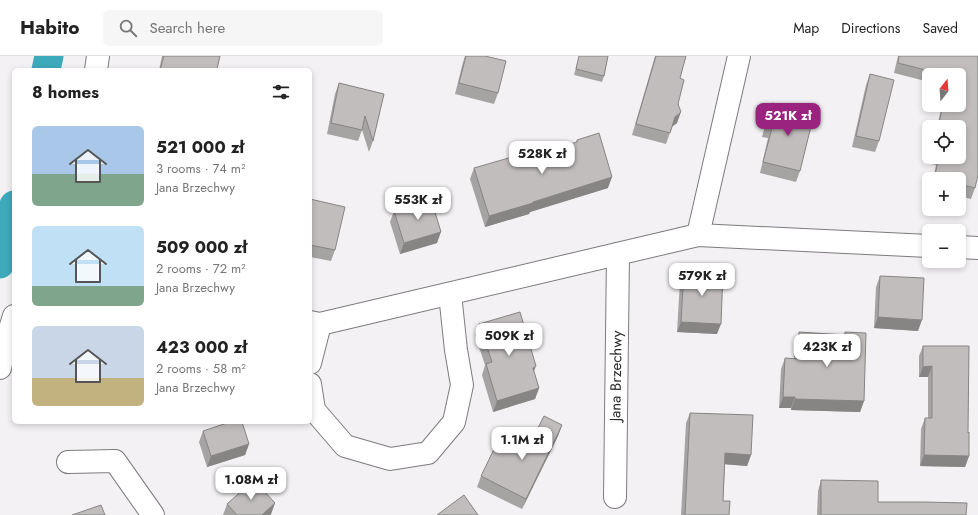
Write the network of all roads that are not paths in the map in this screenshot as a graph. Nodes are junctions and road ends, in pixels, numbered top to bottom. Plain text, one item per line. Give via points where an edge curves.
1 (98, 56) edge
2 (739, 56) edge
3 (96, 68) edge
4 (698, 235) junction
5 (922, 246) edge
6 (966, 247) edge
7 (978, 248) edge
8 (618, 254) junction
9 (450, 294) junction
10 (12, 322) edge
11 (315, 323) edge
12 (312, 347) edge
13 (0, 368) edge
14 (312, 397) edge
15 (68, 462) dead end
16 (615, 497) dead end
17 (153, 515) edge

1 - 3 street
2 - 4 street
4 - 5 street
4 - 8 street
6 - 7 street
8 - 9 street
8 - 16 street, Jana Brzechwy
9 - 11 street
9 - 14 street via 462,385 454,422 428,453 390,459 345,446 314,410
10 - 13 street
11 - 12 street
15 - 17 street via 115,461

